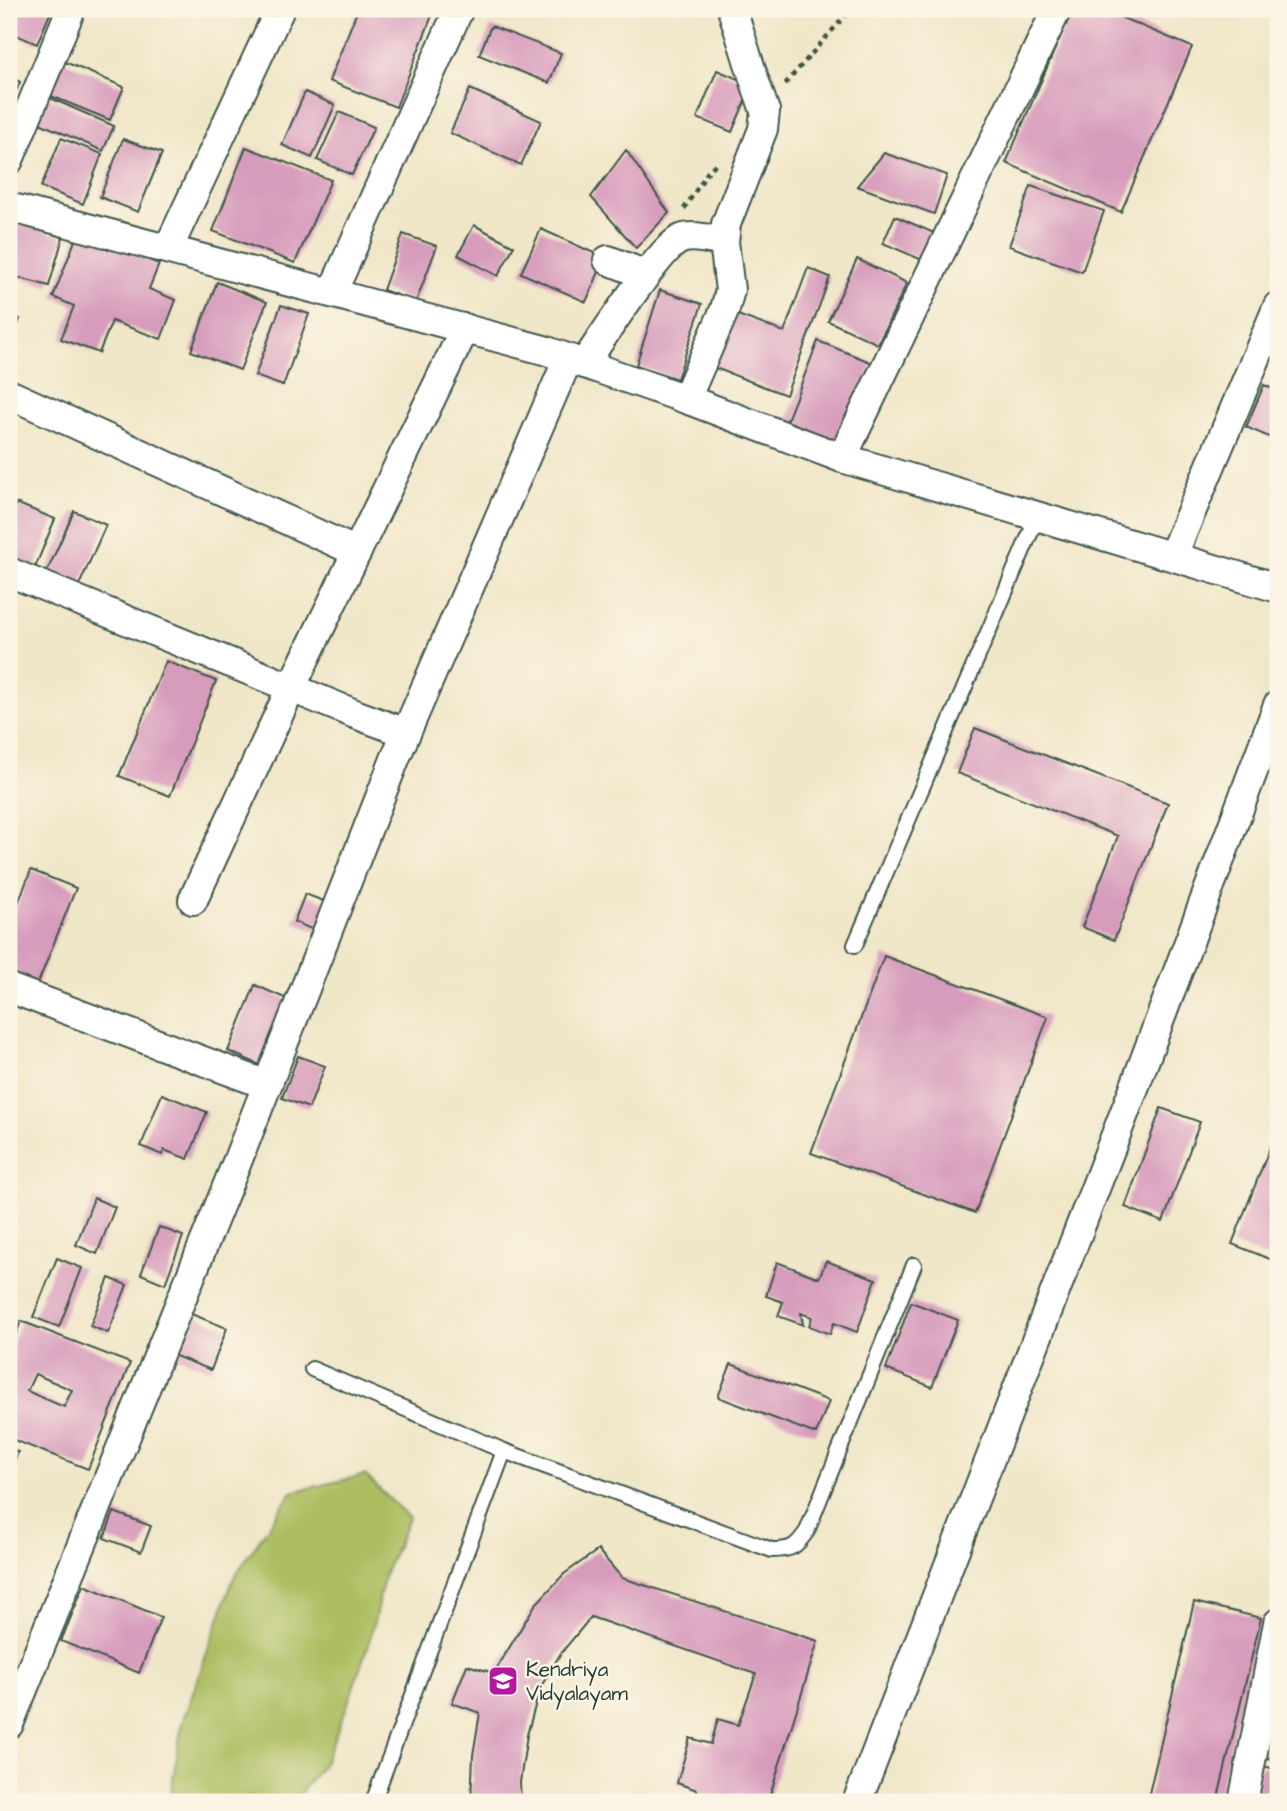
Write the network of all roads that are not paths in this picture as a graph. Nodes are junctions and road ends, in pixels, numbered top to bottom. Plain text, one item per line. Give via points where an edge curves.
1 (71, 9) edge
2 (280, 9) edge
3 (459, 9) edge
4 (732, 9) edge
5 (1056, 9) edge
6 (9, 160) edge
7 (9, 207) edge
8 (724, 242) junction
9 (168, 249) junction
10 (608, 260) dead end
11 (641, 273) junction
12 (332, 293) junction
13 (1278, 306) edge
14 (465, 328) junction
15 (555, 354) junction
16 (9, 394) edge
17 (686, 399) junction
18 (842, 458) junction
19 (1038, 516) junction
20 (357, 552) junction
21 (1172, 555) junction
22 (9, 572) edge
23 (1278, 588) edge
24 (291, 688) junction
25 (1278, 705) edge
26 (394, 729) junction
27 (193, 900) dead end
28 (855, 945) dead end
29 (9, 988) edge
30 (267, 1085) junction
31 (914, 1265) dead end
32 (312, 1369) dead end
33 (505, 1451) junction
34 (1278, 1623) edge
35 (9, 1724) edge
36 (373, 1802) edge
37 (857, 1802) edge
38 (1243, 1802) edge

1 - 6 street
2 - 9 street
3 - 12 street
4 - 8 street, bridge via 765,111
5 - 18 street
7 - 9 street
8 - 11 street via 681,239
8 - 17 street via 730,290
9 - 12 street
10 - 11 street
11 - 15 street
12 - 14 street
13 - 21 street
14 - 15 street
14 - 20 street
15 - 17 street
15 - 26 street
16 - 20 street
17 - 18 street
18 - 19 street
19 - 21 street
19 - 28 lane
20 - 24 street
21 - 23 street
22 - 24 street
24 - 26 street
24 - 27 street
25 - 37 street
26 - 30 street
29 - 30 street
30 - 35 street
31 - 33 lane via 798,1545 772,1550
32 - 33 lane
33 - 36 lane
34 - 38 street

